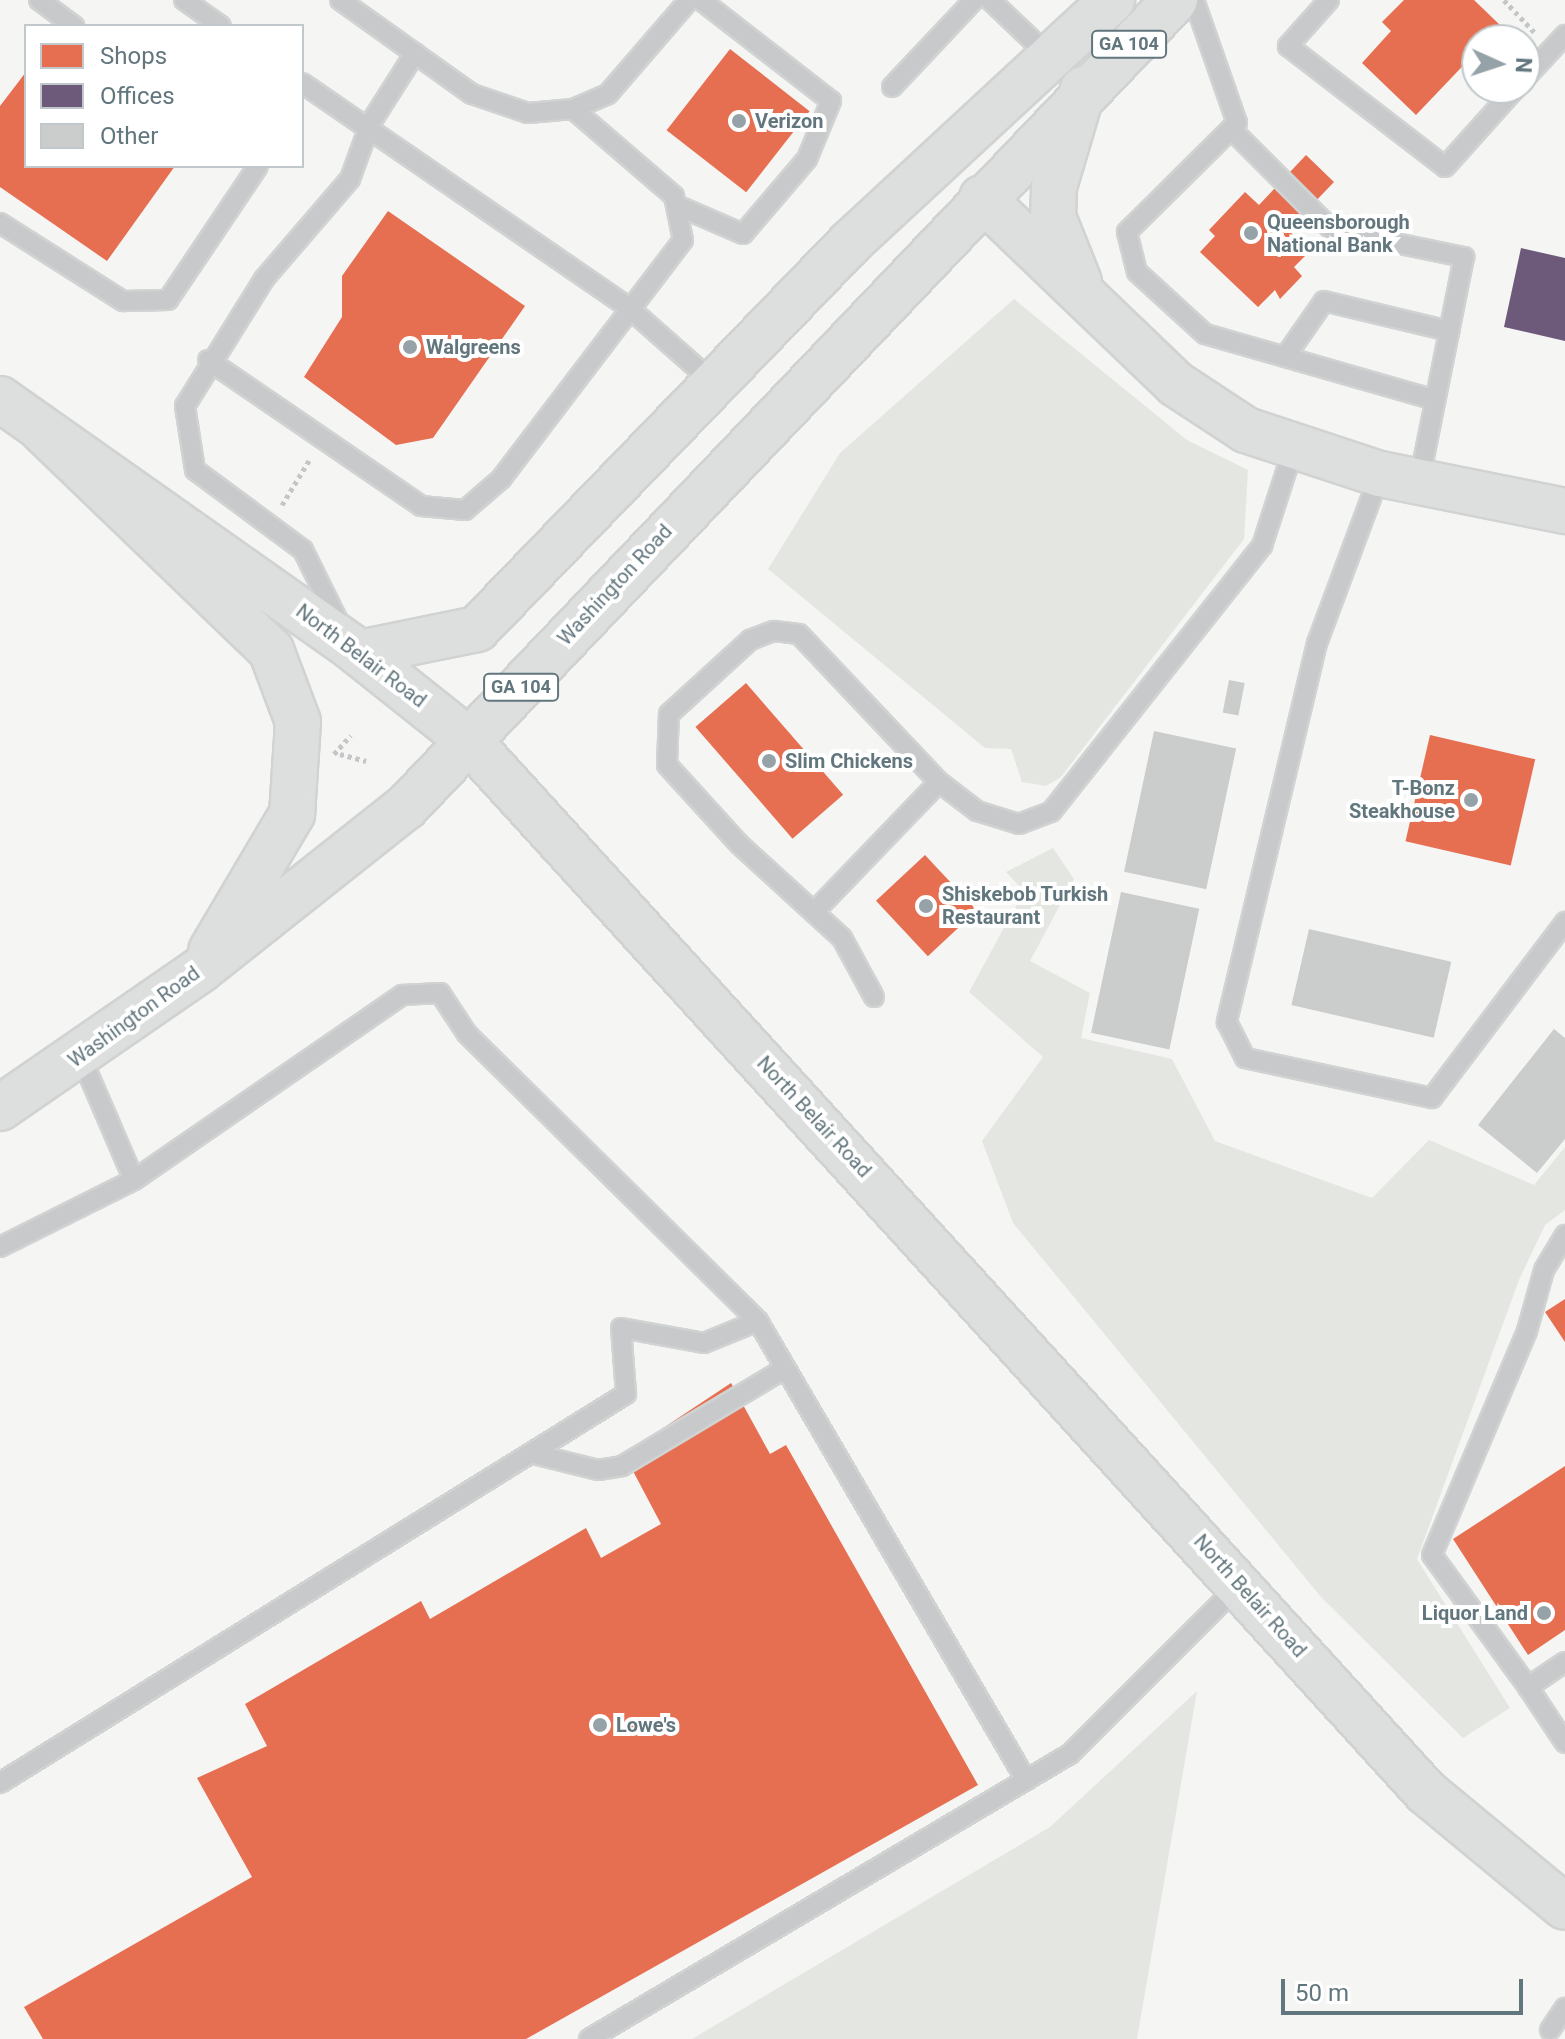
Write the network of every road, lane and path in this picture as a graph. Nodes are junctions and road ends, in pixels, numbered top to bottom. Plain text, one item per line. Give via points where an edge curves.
1 (39, 0) edge
2 (184, 0) edge
3 (340, 0) edge
4 (689, 0) edge
5 (701, 0) edge
6 (974, 0) edge
7 (990, 0) edge
8 (1112, 0) edge
9 (1329, 0) edge
10 (1504, 0) edge
11 (1177, 1) edge
12 (71, 24) edge
13 (218, 24) edge
14 (1565, 35) edge
15 (1550, 50) junction
16 (415, 53) junction
17 (1541, 60) edge
18 (1068, 74) junction
19 (308, 87) edge
20 (892, 87) dead end
21 (1502, 104) edge
22 (573, 109) junction
23 (370, 124) junction
24 (1231, 129) junction
25 (257, 168) edge
26 (982, 198) junction
27 (676, 205) junction
28 (0, 223) edge
29 (1091, 305) junction
30 (629, 308) junction
31 (1449, 331) junction
32 (1285, 357) junction
33 (208, 360) junction
34 (714, 383) junction
35 (0, 399) edge
36 (1435, 400) junction
37 (42, 430) junction
38 (323, 438) junction
39 (1294, 446) junction
40 (1400, 478) junction
41 (279, 510) dead end
42 (1565, 511) edge
43 (354, 649) junction
44 (468, 740) junction
45 (340, 754) dead end
46 (366, 761) dead end
47 (939, 782) junction
48 (814, 912) junction
49 (1565, 922) edge
50 (200, 970) junction
51 (874, 997) dead end
52 (81, 1057) junction
53 (4, 1097) edge
54 (134, 1180) junction
55 (1565, 1235) edge
56 (0, 1247) edge
57 (758, 1321) junction
58 (781, 1371) junction
59 (538, 1455) junction
60 (1240, 1584) junction
61 (1565, 1662) edge
62 (1528, 1687) junction
63 (1565, 1743) edge
64 (1026, 1780) junction
65 (0, 1783) edge
66 (1565, 1907) edge
67 (1565, 2008) edge
68 (1550, 2030) dead end
69 (589, 2039) edge

1 - 12 lane
2 - 13 lane
3 - 16 lane
4 - 22 lane via 608,94
5 - 27 lane via 831,101 807,159 743,234
6 - 20 lane
7 - 18 lane
8 - 18 main road, Washington Road
9 - 21 lane via 1288,46 1445,167
10 - 15 path
11 - 18 main road, Washington Road / GA 104
11 - 24 lane via 1237,123
14 - 15 lane
15 - 17 lane
16 - 22 lane via 472,94 528,113
16 - 23 lane
18 - 26 main road, Washington Road / GA 104
18 - 29 main road via 1053,217
18 - 34 main road, Washington Road via 851,242
19 - 23 lane
22 - 27 lane
23 - 30 lane
23 - 33 lane via 350,179 264,279
24 - 31 lane via 1332,230 1464,257
24 - 32 lane via 1127,232 1137,272 1205,334
25 - 28 lane via 168,300 123,301
26 - 29 main road
26 - 44 main road, Washington Road / GA 104
27 - 30 lane via 683,240
29 - 39 main road via 1176,384 1246,430
30 - 34 lane
30 - 38 lane via 501,479 465,510 421,506
31 - 32 lane via 1324,301
31 - 36 lane
32 - 36 lane
33 - 38 lane
33 - 43 lane via 185,406 195,470 303,550
34 - 43 main road, Washington Road via 477,629
35 - 37 main road, North Belair Road
36 - 40 lane
37 - 43 main road, North Belair Road
37 - 50 main road via 271,650 298,722 292,814
38 - 41 path
39 - 40 main road
39 - 47 lane via 1262,546 1051,812 1019,824 977,811
40 - 42 main road
40 - 49 lane via 1317,643 1227,1022 1245,1058 1432,1098
43 - 44 main road, North Belair Road
44 - 50 main road, Washington Road / GA 104 via 406,807
44 - 60 main road, North Belair Road
45 - 46 path
47 - 48 lane
47 - 48 lane via 909,742 799,634 774,631 750,640 669,714 667,765
48 - 51 lane via 842,938
50 - 52 main road, Washington Road / GA 104
52 - 53 main road, Washington Road / GA 104
52 - 54 lane
54 - 56 lane
54 - 57 lane via 402,995 426,989 440,993 467,1034
55 - 62 lane via 1544,1270 1527,1331 1432,1555
57 - 58 lane
57 - 59 lane via 704,1343 621,1328 626,1394
58 - 59 lane via 622,1466 598,1470
58 - 64 lane
59 - 65 lane
60 - 64 lane via 1070,1754
60 - 66 main road, North Belair Road via 1426,1792
61 - 62 lane
62 - 63 lane
64 - 69 lane
67 - 68 lane

